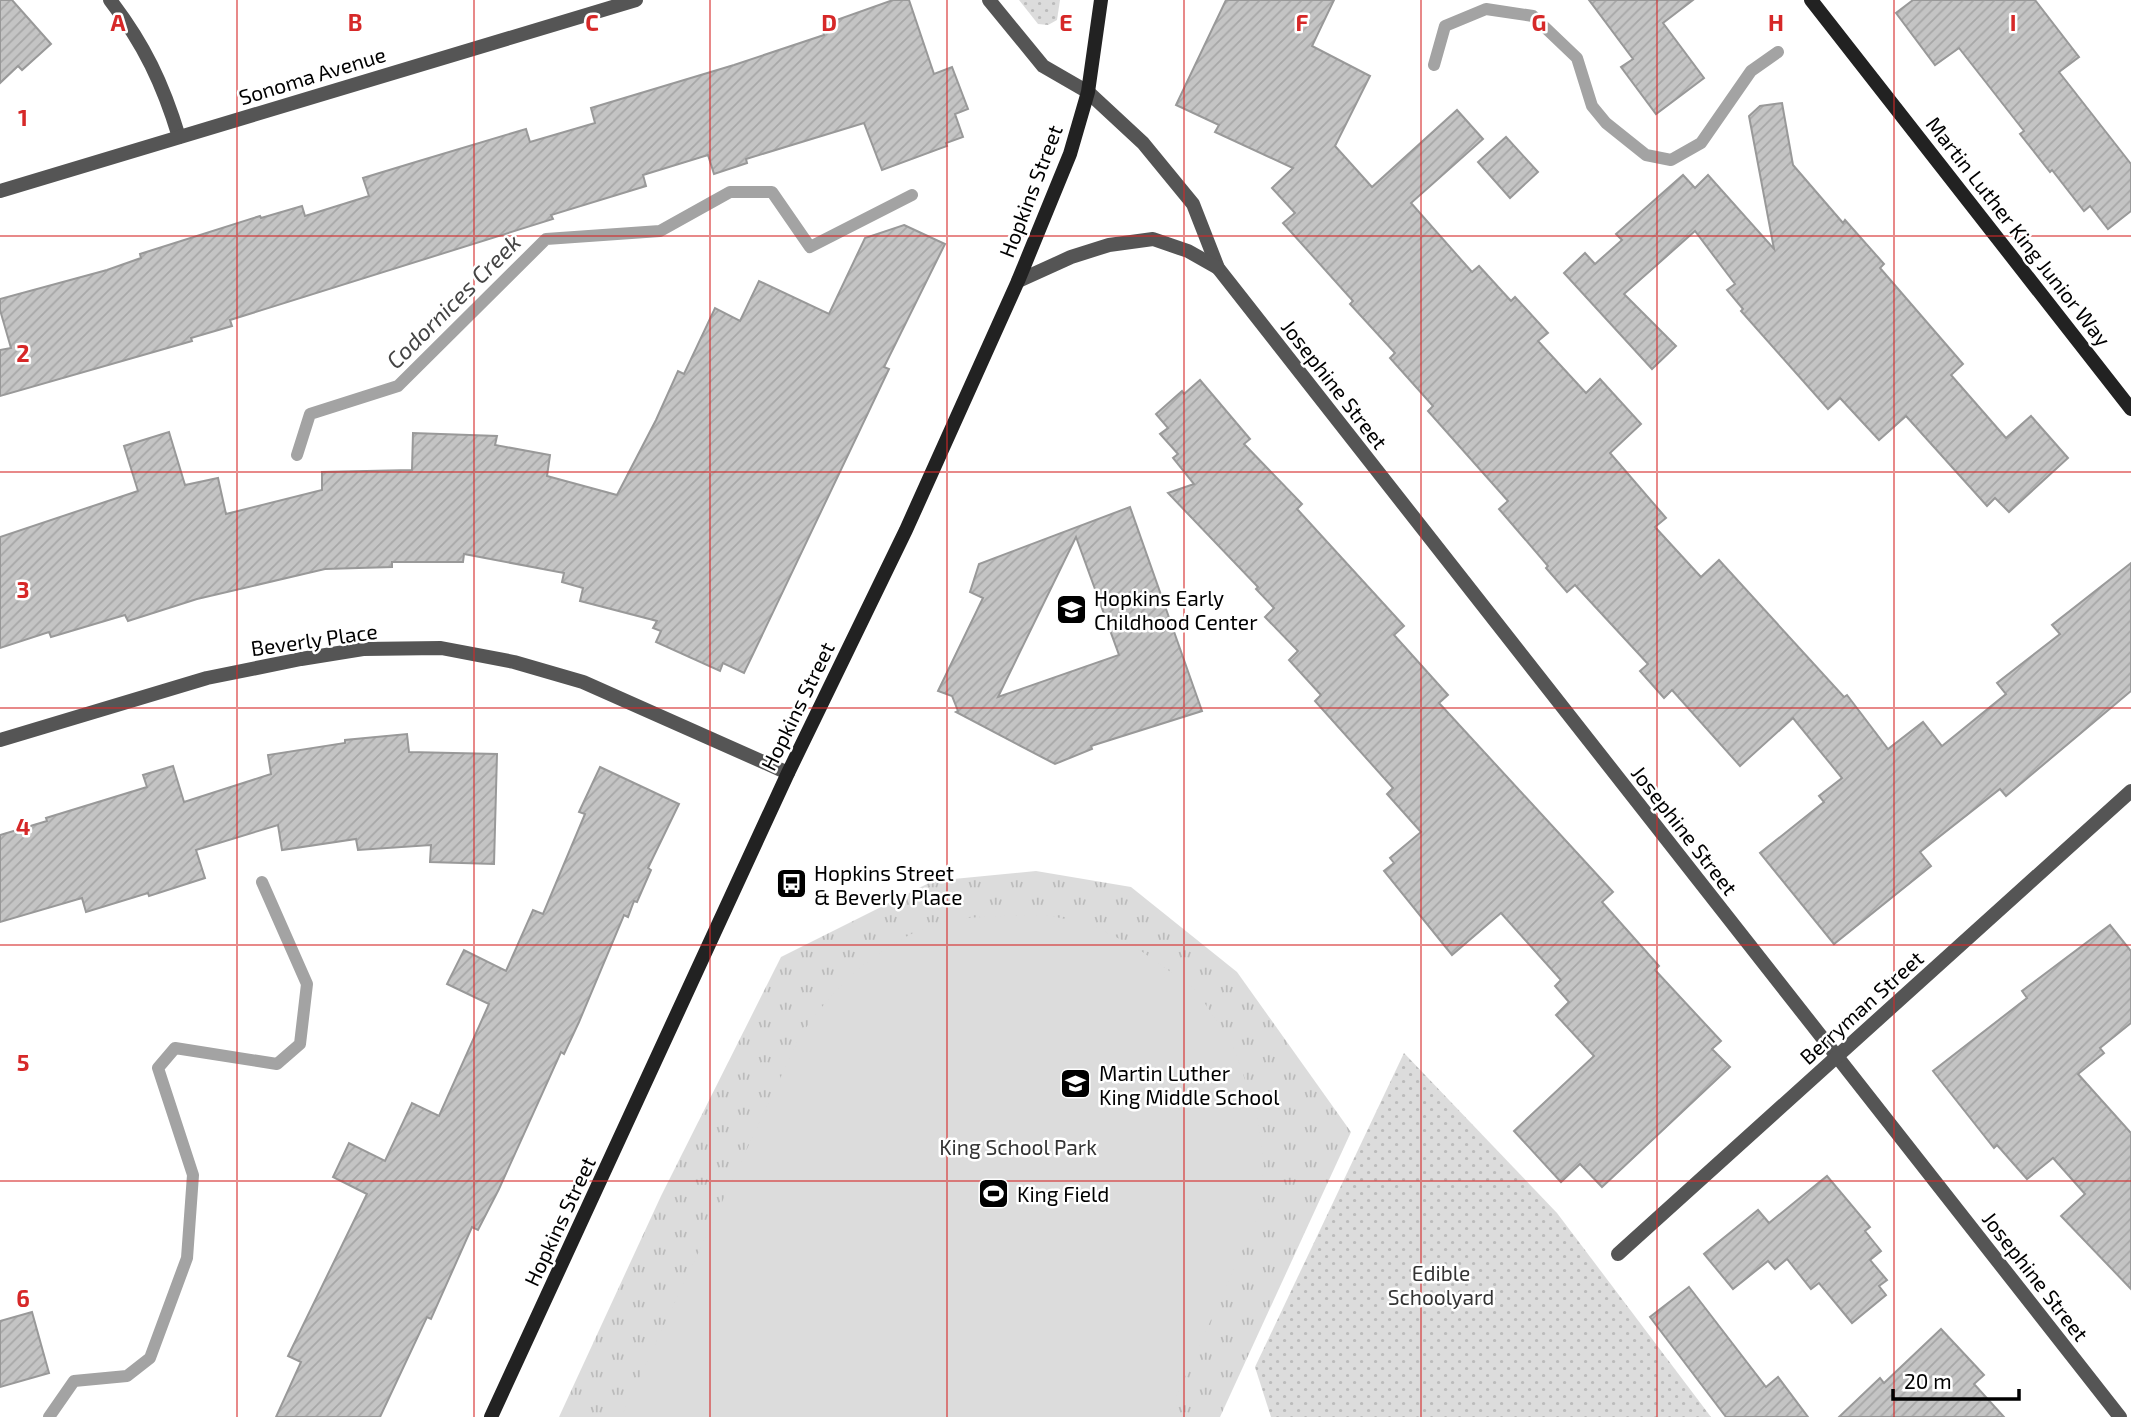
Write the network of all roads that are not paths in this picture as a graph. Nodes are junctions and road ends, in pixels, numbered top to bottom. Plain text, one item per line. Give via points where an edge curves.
1 (110, 0) edge
2 (636, 0) edge
3 (989, 0) edge
4 (1101, 0) edge
5 (1811, 0) edge
6 (1088, 92) junction
7 (179, 137) junction
8 (0, 191) edge
9 (1218, 268) junction
10 (1018, 281) junction
11 (2131, 409) edge
12 (0, 740) edge
13 (788, 774) junction
14 (2131, 791) edge
15 (1837, 1057) junction
16 (1618, 1254) dead end
17 (491, 1417) edge
18 (2120, 1417) edge

1 - 7 street via 130,25 160,80
2 - 7 street, Sonoma Avenue
3 - 6 street, Josephine Street via 1043,66
4 - 6 street, Hopkins Street
5 - 11 street, Martin Luther King Junior Way
6 - 9 street, Josephine Street via 1143,143 1192,204
6 - 10 street, Hopkins Street via 1070,154
7 - 8 street, Sonoma Avenue
9 - 10 street, Josephine Street via 1153,239 1109,245
9 - 15 street, Josephine Street
10 - 13 street, Hopkins Street via 906,530
12 - 13 street, Beverly Place via 207,678 363,649 441,648 583,682
13 - 17 street, Hopkins Street
14 - 15 street, Berryman Street
15 - 16 street, Berryman Street
15 - 18 street, Josephine Street

